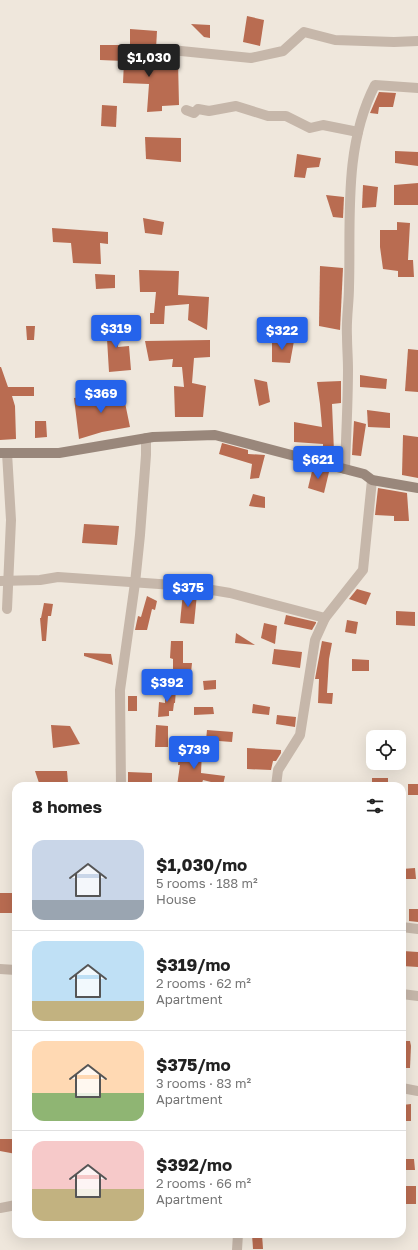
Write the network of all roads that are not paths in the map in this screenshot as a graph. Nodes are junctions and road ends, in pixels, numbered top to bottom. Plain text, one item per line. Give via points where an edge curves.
1 (418, 42) edge
2 (138, 62) dead end
3 (418, 88) edge
4 (186, 110) dead end
5 (358, 132) junction
6 (146, 438) junction
7 (3, 453) edge
8 (345, 469) junction
9 (372, 480) junction
10 (418, 488) edge
11 (4, 581) edge
12 (135, 583) junction
13 (7, 609) dead end
14 (325, 618) junction
15 (121, 782) edge
16 (276, 782) edge
17 (406, 928) edge
18 (418, 929) edge
19 (0, 969) edge
20 (12, 970) edge
21 (406, 994) edge
22 (418, 996) edge
23 (406, 1089) edge
24 (418, 1091) edge
25 (12, 1206) edge
26 (0, 1208) edge
27 (238, 1238) edge
28 (237, 1250) edge

1 - 2 street via 336,40 304,32 283,51 251,58 171,50
3 - 5 street via 375,85 366,101
4 - 5 street via 194,113 198,109 209,111 236,106 268,116 286,116 310,128 323,125
5 - 8 street via 353,157 350,218
6 - 7 street via 59,452
6 - 8 street via 215,435
6 - 12 street
7 - 11 street via 11,520
8 - 9 street via 364,474
9 - 10 street
9 - 14 street via 363,570
11 - 12 street via 58,577
11 - 13 street
12 - 14 street via 188,586 230,593
12 - 15 street via 120,690
14 - 16 street via 315,640 300,735 278,770
17 - 18 street
19 - 20 street
21 - 22 street
23 - 24 street
25 - 26 street
27 - 28 street

